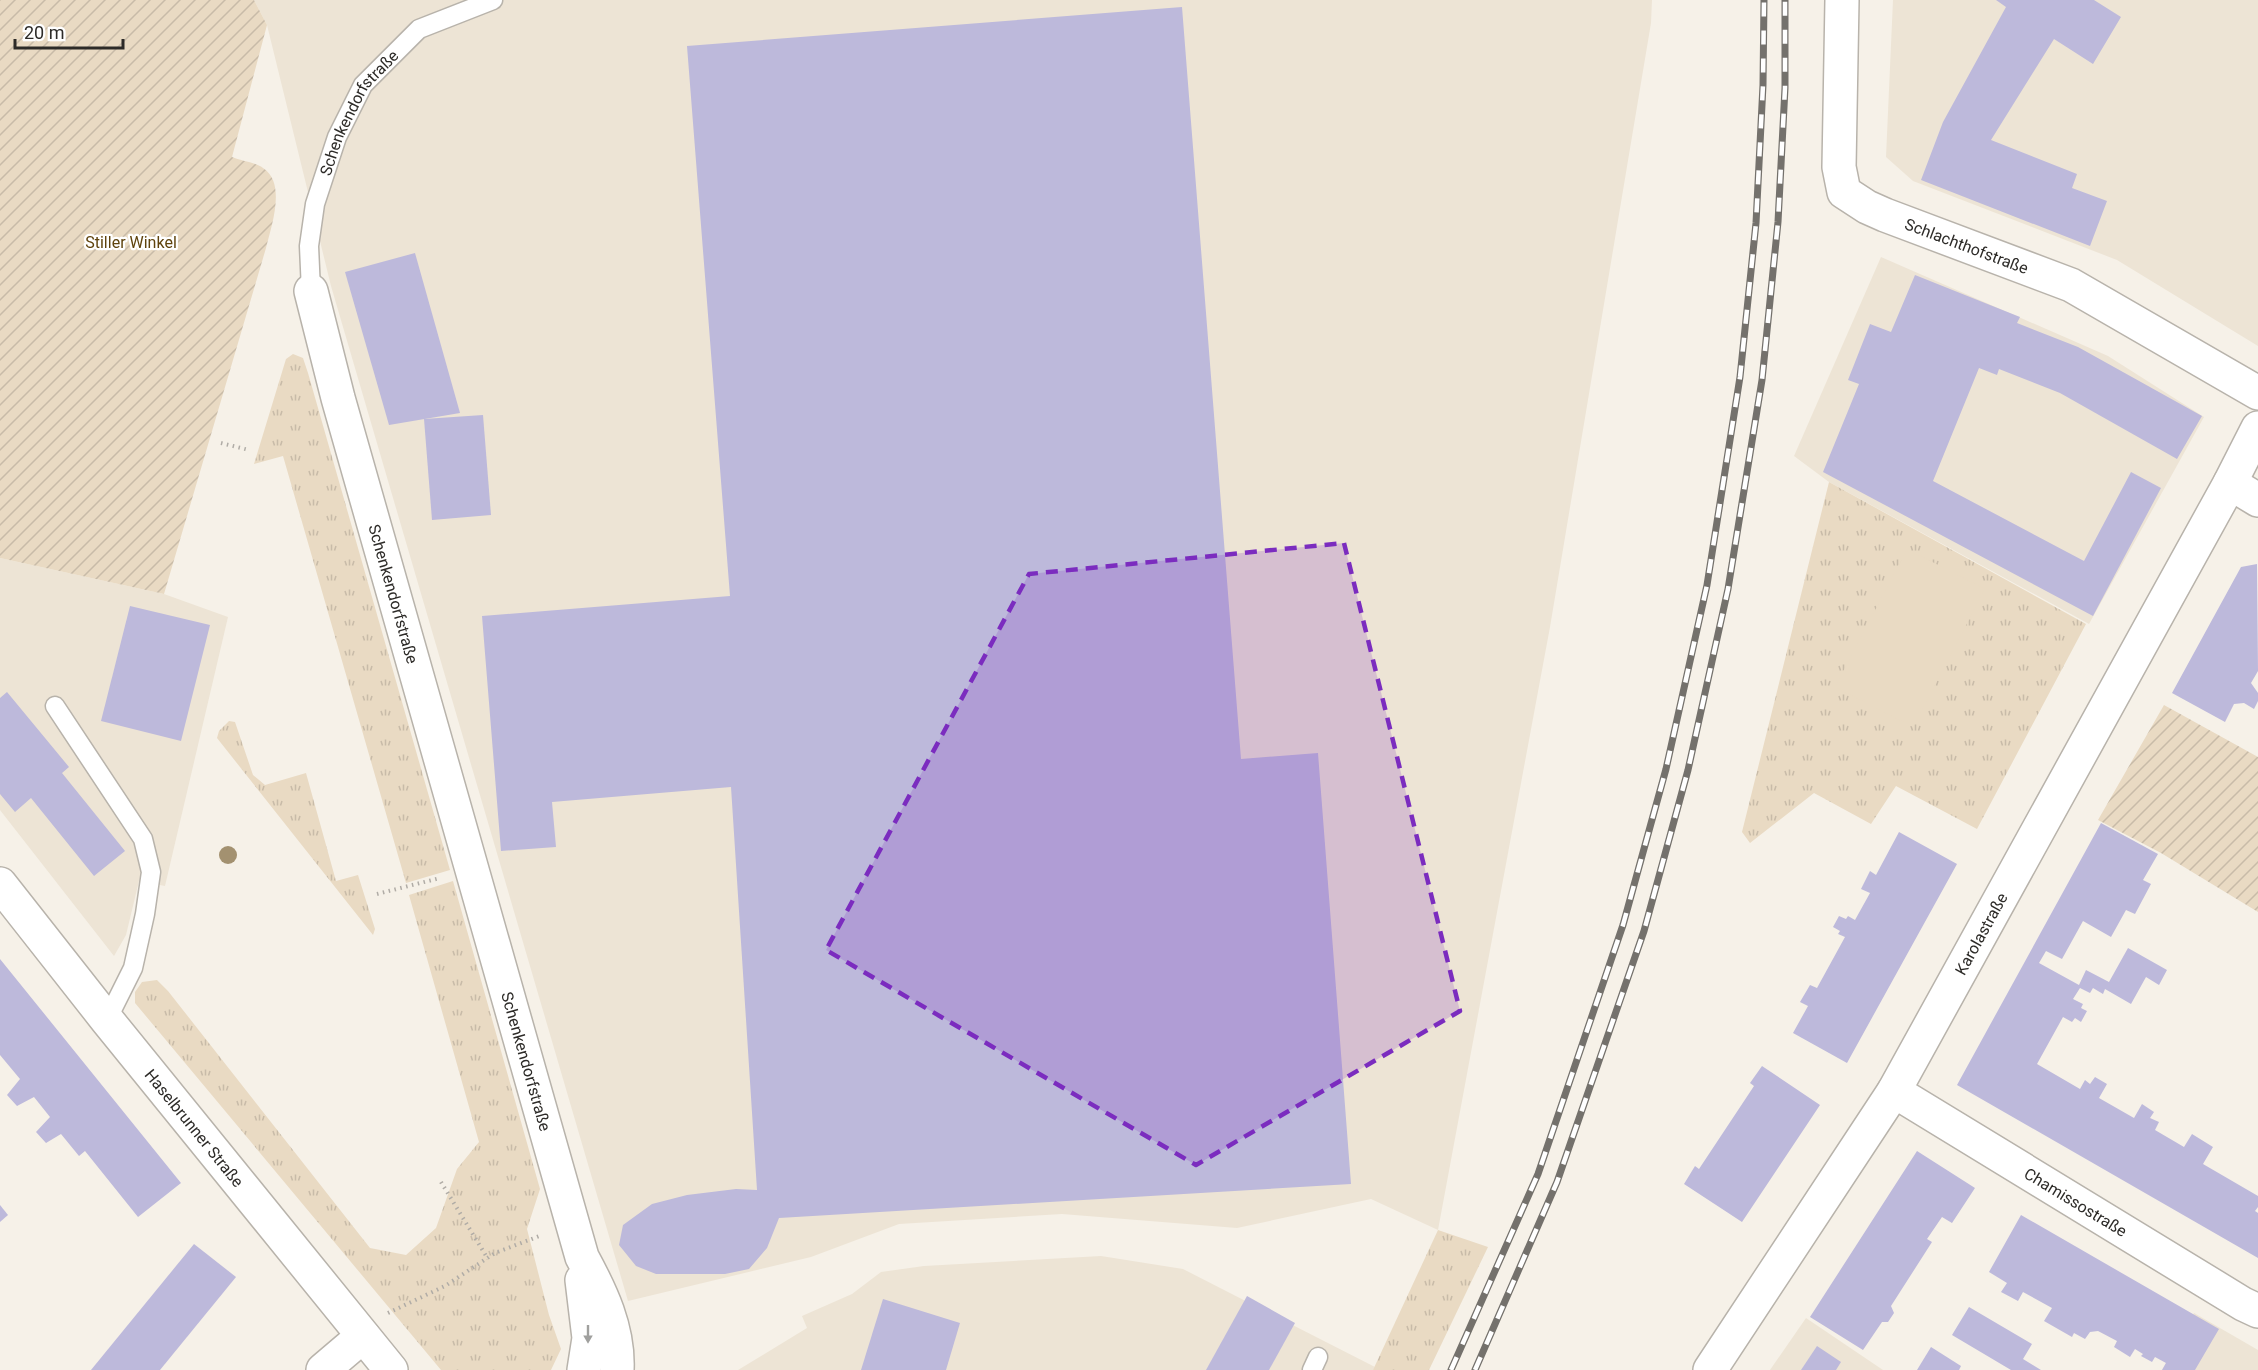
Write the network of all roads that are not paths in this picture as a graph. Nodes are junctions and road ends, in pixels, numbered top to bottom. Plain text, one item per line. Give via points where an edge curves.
1 (493, 0) edge
2 (1842, 0) edge
3 (310, 291) joint
4 (2258, 393) edge
5 (2258, 428) edge
6 (2230, 483) junction
7 (2258, 500) edge
8 (55, 706) dead end
9 (0, 884) edge
10 (107, 1020) junction
11 (1894, 1091) junction
12 (582, 1257) junction
13 (2258, 1311) edge
14 (363, 1336) junction
15 (323, 1370) edge
16 (391, 1370) edge
17 (584, 1370) edge
18 (617, 1370) edge
19 (1710, 1370) edge

1 - 3 lane, Schenkendorfstraße via 420,29 363,85 336,137 315,204 309,246
2 - 4 street, Schlachthofstraße via 1839,167 1844,192 1885,215 2071,285
3 - 12 street, Schenkendorfstraße
5 - 6 street
6 - 7 street
6 - 11 street, Karolastraße
8 - 10 lane via 143,839 151,872 133,968
9 - 10 street, Haselbrunner Straße
10 - 14 street, Haselbrunner Straße
11 - 13 street, Chamissostraße
11 - 19 street, Karolastraße
12 -> 17 street, Schenkendorfstraße via 589,1338
12 - 18 street, Schenkendorfstraße via 610,1317
14 - 15 street
14 - 16 street, Haselbrunner Straße

